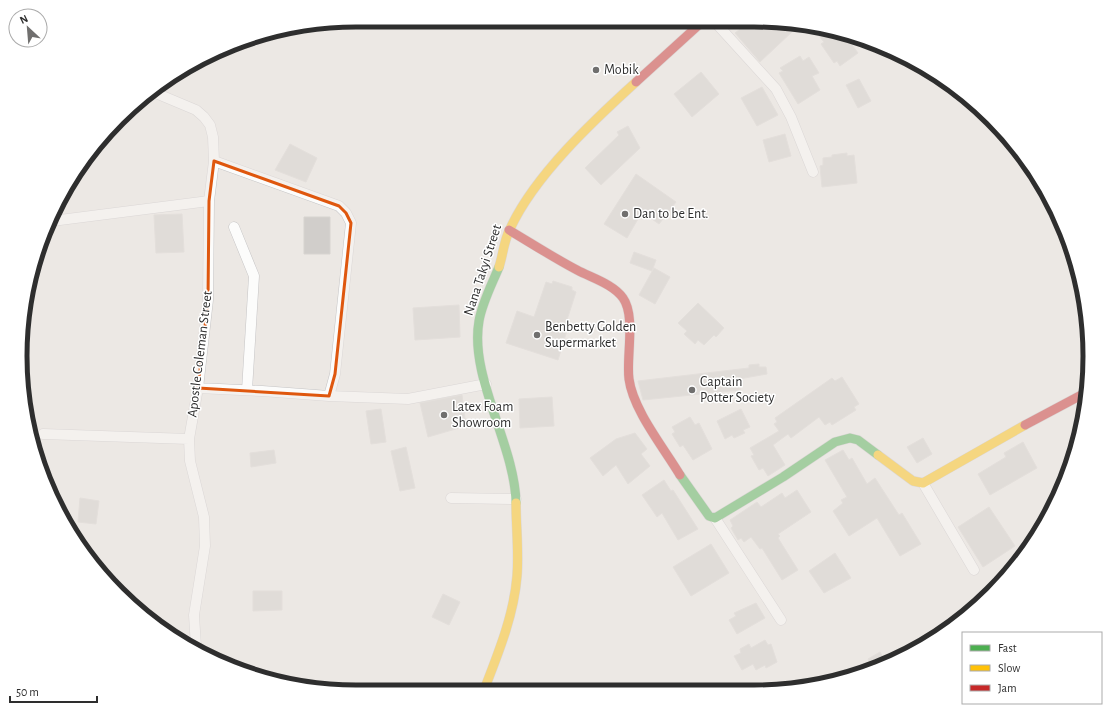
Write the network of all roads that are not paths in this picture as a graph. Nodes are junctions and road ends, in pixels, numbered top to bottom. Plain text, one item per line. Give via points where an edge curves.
1 (697, 27) edge
2 (720, 27) edge
3 (157, 94) edge
4 (214, 161) junction
5 (813, 172) dead end
6 (209, 201) junction
7 (56, 220) edge
8 (234, 227) dead end
9 (509, 230) junction
10 (486, 384) junction
11 (198, 388) junction
12 (247, 390) junction
13 (329, 396) junction
14 (1080, 396) edge
15 (43, 434) dead end
16 (189, 439) junction
17 (923, 483) junction
18 (451, 498) dead end
19 (516, 499) junction
20 (715, 518) junction
21 (974, 570) dead end
22 (781, 620) dead end
23 (196, 644) edge
24 (486, 685) edge

1 - 9 street, Nana Takyi Street via 574,142 526,199
2 - 5 street via 776,89 792,117
3 - 4 street, Apostle Coleman Street via 196,110 204,117 210,125 213,137
4 - 6 street, Apostle Coleman Street
4 - 13 street via 339,206 351,223 335,374
6 - 7 street
6 - 11 street, Apostle Coleman Street via 208,300
8 - 12 street via 254,276
9 - 10 street, Nana Takyi Street via 503,255 479,321 478,343
9 - 20 street via 608,286 623,298 629,318 629,379 635,402 687,486 709,516
10 - 13 street via 408,399
10 - 19 street, Nana Takyi Street via 510,464
11 - 12 street
11 - 16 street, Apostle Coleman Street
12 - 13 street
14 - 17 street via 978,450
15 - 16 street
16 - 23 street, Apostle Coleman Street via 190,461 204,517 205,546 194,615
17 - 20 street via 913,481 858,440 842,439
17 - 21 street
18 - 19 street
19 - 24 street, Nana Takyi Street via 517,576 511,610
20 - 22 street

